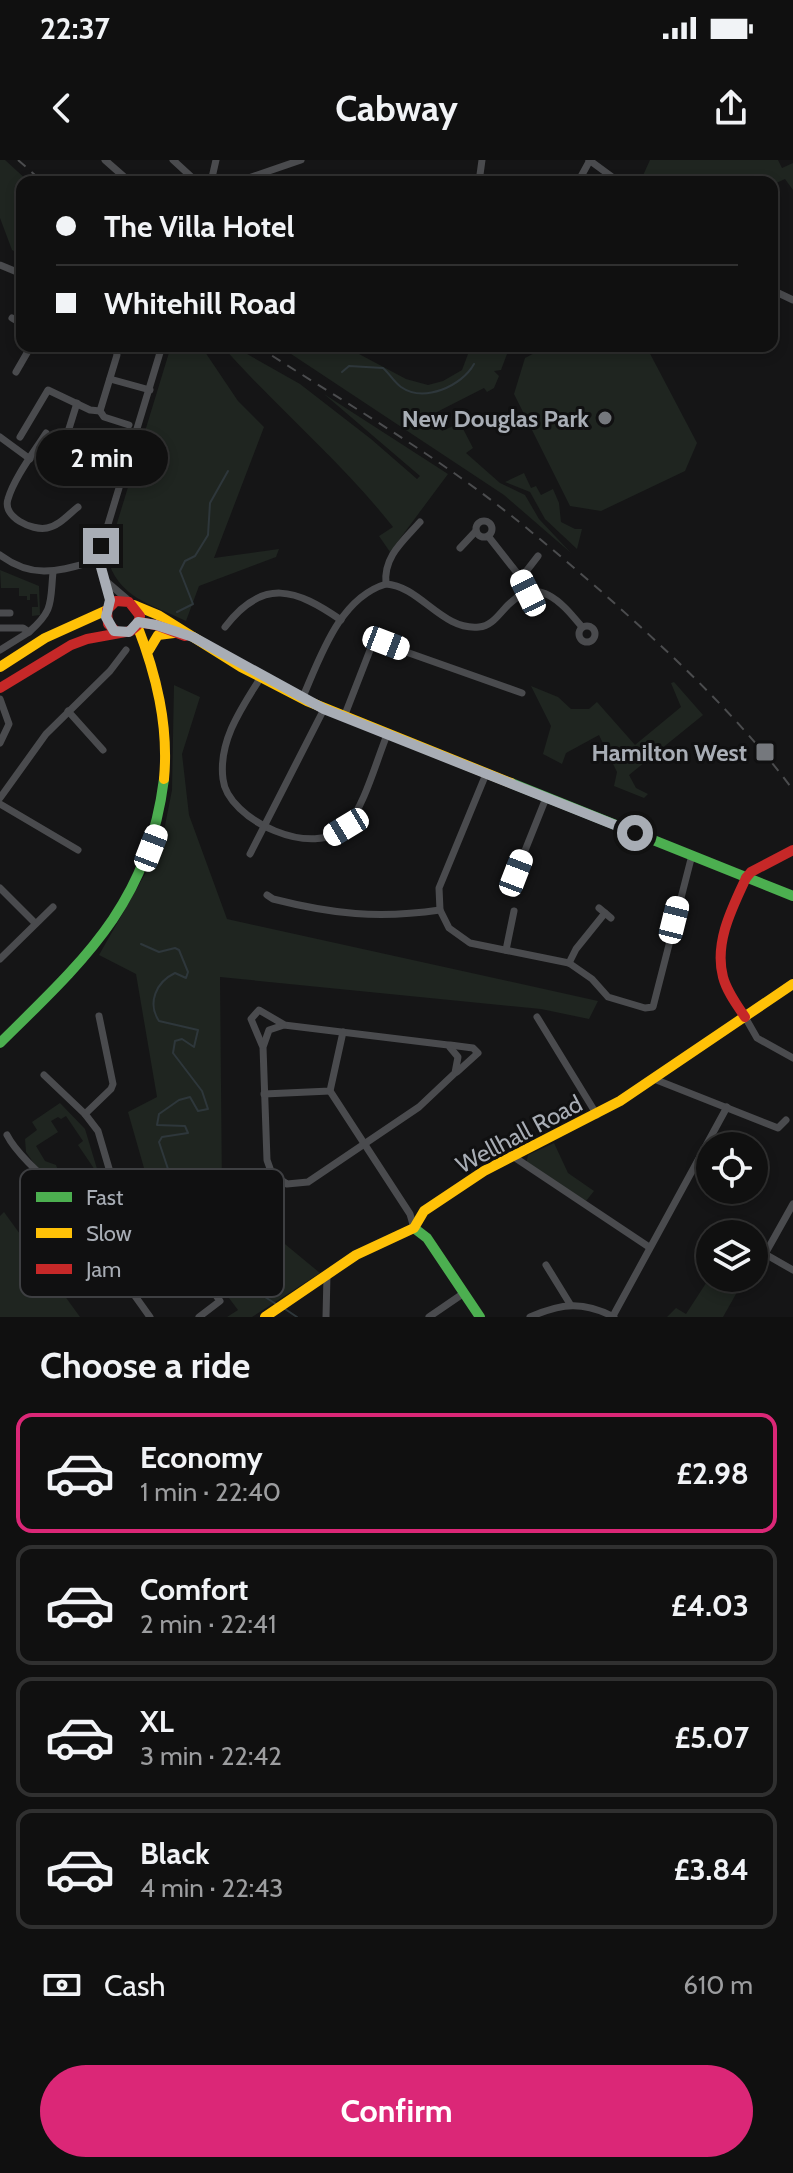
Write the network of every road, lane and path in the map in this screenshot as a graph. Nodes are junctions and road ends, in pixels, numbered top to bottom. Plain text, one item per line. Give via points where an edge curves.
1 (105, 160) edge
2 (173, 160) edge
3 (301, 160) edge
4 (589, 160) edge
5 (123, 176) edge
6 (190, 176) edge
7 (254, 176) edge
8 (611, 176) edge
9 (7, 255) dead end
10 (2, 266) edge
11 (12, 318) dead end
12 (16, 320) edge
13 (28, 352) edge
14 (115, 352) edge
15 (160, 352) edge
16 (22, 362) junction
17 (32, 368) dead end
18 (16, 372) dead end
19 (110, 379) junction
20 (150, 390) junction
21 (77, 403) junction
22 (100, 411) junction
23 (28, 425) junction
24 (129, 425) dead end
25 (67, 435) dead end
26 (0, 437) edge
27 (20, 437) dead end
28 (30, 459) junction
29 (78, 507) dead end
30 (420, 522) dead end
31 (476, 531) junction
32 (488, 536) junction
33 (460, 548) dead end
34 (0, 555) edge
35 (538, 556) dead end
36 (99, 560) junction
37 (53, 572) junction
38 (521, 578) junction
39 (106, 580) junction
40 (386, 584) junction
41 (528, 593) junction
42 (132, 603) junction
43 (109, 608) junction
44 (0, 613) edge
45 (10, 613) dead end
46 (341, 620) junction
47 (138, 624) junction
48 (225, 627) dead end
49 (582, 627) dead end
50 (0, 628) edge
51 (29, 632) junction
52 (122, 632) junction
53 (175, 633) junction
54 (193, 637) junction
55 (148, 648) junction
56 (0, 650) edge
57 (126, 650) dead end
58 (0, 667) edge
59 (261, 677) junction
60 (0, 688) edge
61 (522, 693) dead end
62 (0, 699) edge
63 (302, 699) junction
64 (324, 709) junction
65 (68, 711) junction
66 (0, 712) edge
67 (344, 717) junction
68 (9, 719) junction
69 (387, 735) junction
70 (0, 743) edge
71 (103, 750) dead end
72 (486, 774) junction
73 (546, 798) junction
74 (0, 801) edge
75 (265, 824) junction
76 (78, 850) dead end
77 (793, 850) edge
78 (250, 854) dead end
79 (692, 855) junction
80 (771, 861) junction
81 (732, 870) junction
82 (516, 873) dead end
83 (746, 878) junction
84 (0, 888) edge
85 (267, 895) dead end
86 (793, 896) edge
87 (53, 907) dead end
88 (440, 910) junction
89 (514, 911) dead end
90 (605, 913) dead end
91 (35, 923) junction
92 (506, 950) junction
93 (0, 959) edge
94 (569, 963) junction
95 (793, 984) edge
96 (99, 1016) dead end
97 (537, 1017) dead end
98 (745, 1017) junction
99 (284, 1025) junction
100 (343, 1032) junction
101 (103, 1035) junction
102 (92, 1036) dead end
103 (0, 1043) edge
104 (448, 1045) junction
105 (263, 1047) junction
106 (793, 1058) edge
107 (455, 1073) junction
108 (44, 1075) dead end
109 (63, 1078) dead end
110 (654, 1079) junction
111 (55, 1086) junction
112 (330, 1091) junction
113 (264, 1094) junction
114 (727, 1107) junction
115 (85, 1114) junction
116 (597, 1115) junction
117 (786, 1120) dead end
118 (7, 1135) dead end
119 (366, 1143) junction
120 (511, 1155) junction
121 (35, 1169) edge
122 (109, 1169) edge
123 (270, 1169) edge
124 (284, 1182) edge
125 (793, 1204) edge
126 (414, 1228) junction
127 (649, 1247) junction
128 (546, 1265) dead end
129 (793, 1270) edge
130 (327, 1275) junction
131 (464, 1293) junction
132 (136, 1297) edge
133 (217, 1297) edge
134 (570, 1304) junction
135 (150, 1317) edge
136 (199, 1317) edge
137 (265, 1317) edge
138 (326, 1317) edge
139 (429, 1317) edge
140 (480, 1317) edge
141 (530, 1317) edge
142 (614, 1317) edge

1 - 5 street
2 - 6 street
3 - 7 street
4 - 8 street
9 - 10 street
11 - 12 street
13 - 16 street
14 - 19 street
15 - 20 street
16 - 17 street
16 - 18 street
19 - 20 street
19 - 22 street
20 - 36 street
21 - 22 street
21 - 23 street via 48,390
21 - 25 street
22 - 24 street
23 - 27 street
23 - 28 street via 42,432
26 - 28 street
28 - 29 street via 7,500 12,517 47,528
30 - 40 street via 391,555
31 - 32 street
31 - 32 street via 480,522 488,523
31 - 33 street
32 - 38 street
34 - 37 street via 20,567
35 - 38 street
36 - 37 street
36 - 39 street
37 - 51 street via 49,612
38 - 41 street
39 - 42 street
39 - 43 street
40 - 41 street via 405,588 429,608 475,627 490,623
40 - 46 street via 363,593
41 - 49 street via 556,598
42 - 43 main road via 120,600
42 - 47 main road
42 - 54 main road
43 - 52 main road via 108,624
43 - 58 main road via 45,638
44 - 45 street
46 - 48 street via 307,598 280,592 245,605
46 - 63 street
47 - 52 main road
47 - 53 main road
47 - 55 main road
50 - 51 street
51 - 56 street
52 - 55 main road
52 - 60 main road via 62,649
53 - 54 main road
53 - 55 main road via 158,635
54 - 59 main road
55 - 103 main road via 165,744 157,833 133,892 115,920
57 - 65 street
59 - 63 main road
59 - 75 street via 236,716 223,779 231,800
61 - 67 street via 378,642 372,645
62 - 68 street
63 - 64 main road
64 - 67 main road
64 - 75 street
65 - 71 street
65 - 74 street
66 - 68 street
67 - 69 main road
68 - 70 street
69 - 72 main road
69 - 75 street via 346,827 312,841
72 - 73 main road
72 - 88 street via 439,888
73 - 79 main road
73 - 82 street
74 - 76 street
75 - 78 street
77 - 80 main road
79 - 81 main road
79 - 94 street via 653,1007 608,997
80 - 81 main road
80 - 83 main road
81 - 83 main road
83 - 86 main road
83 - 98 main road via 723,938 721,958 724,978
84 - 91 street
85 - 88 street via 351,915
87 - 91 street
88 - 92 street via 459,937
89 - 92 street
90 - 94 street
91 - 93 street
92 - 94 street
95 - 98 main road, Wellhall Road
96 - 101 street
97 - 116 street
98 - 106 street via 757,1038
98 - 110 main road, Wellhall Road
99 - 100 street
99 - 105 street via 269,1030
99 - 105 street via 259,1010 251,1019
100 - 104 street
100 - 112 street
101 - 102 street
101 - 115 street via 113,1084
104 - 107 street via 458,1057
104 - 107 street via 478,1053
105 - 113 street
107 - 119 street via 419,1107
108 - 111 street
109 - 111 street
110 - 114 street
110 - 116 main road, Wellhall Road
111 - 115 street
112 - 113 street
112 - 119 street
113 - 123 street
114 - 117 street via 778,1128
114 - 127 street
115 - 122 street via 98,1131
116 - 120 main road, Wellhall Road
118 - 121 street
119 - 124 street via 308,1182
119 - 126 street
120 - 126 main road, Wellhall Road via 424,1211
120 - 127 street
125 - 129 street via 765,1254
126 - 130 main road, Wellhall Road
126 - 131 main road via 427,1238
127 - 142 street
128 - 134 street
130 - 137 main road, Wellhall Road
130 - 138 street
131 - 139 street
131 - 140 main road
132 - 135 street
133 - 136 street via 220,1301
134 - 141 street
134 - 142 street

